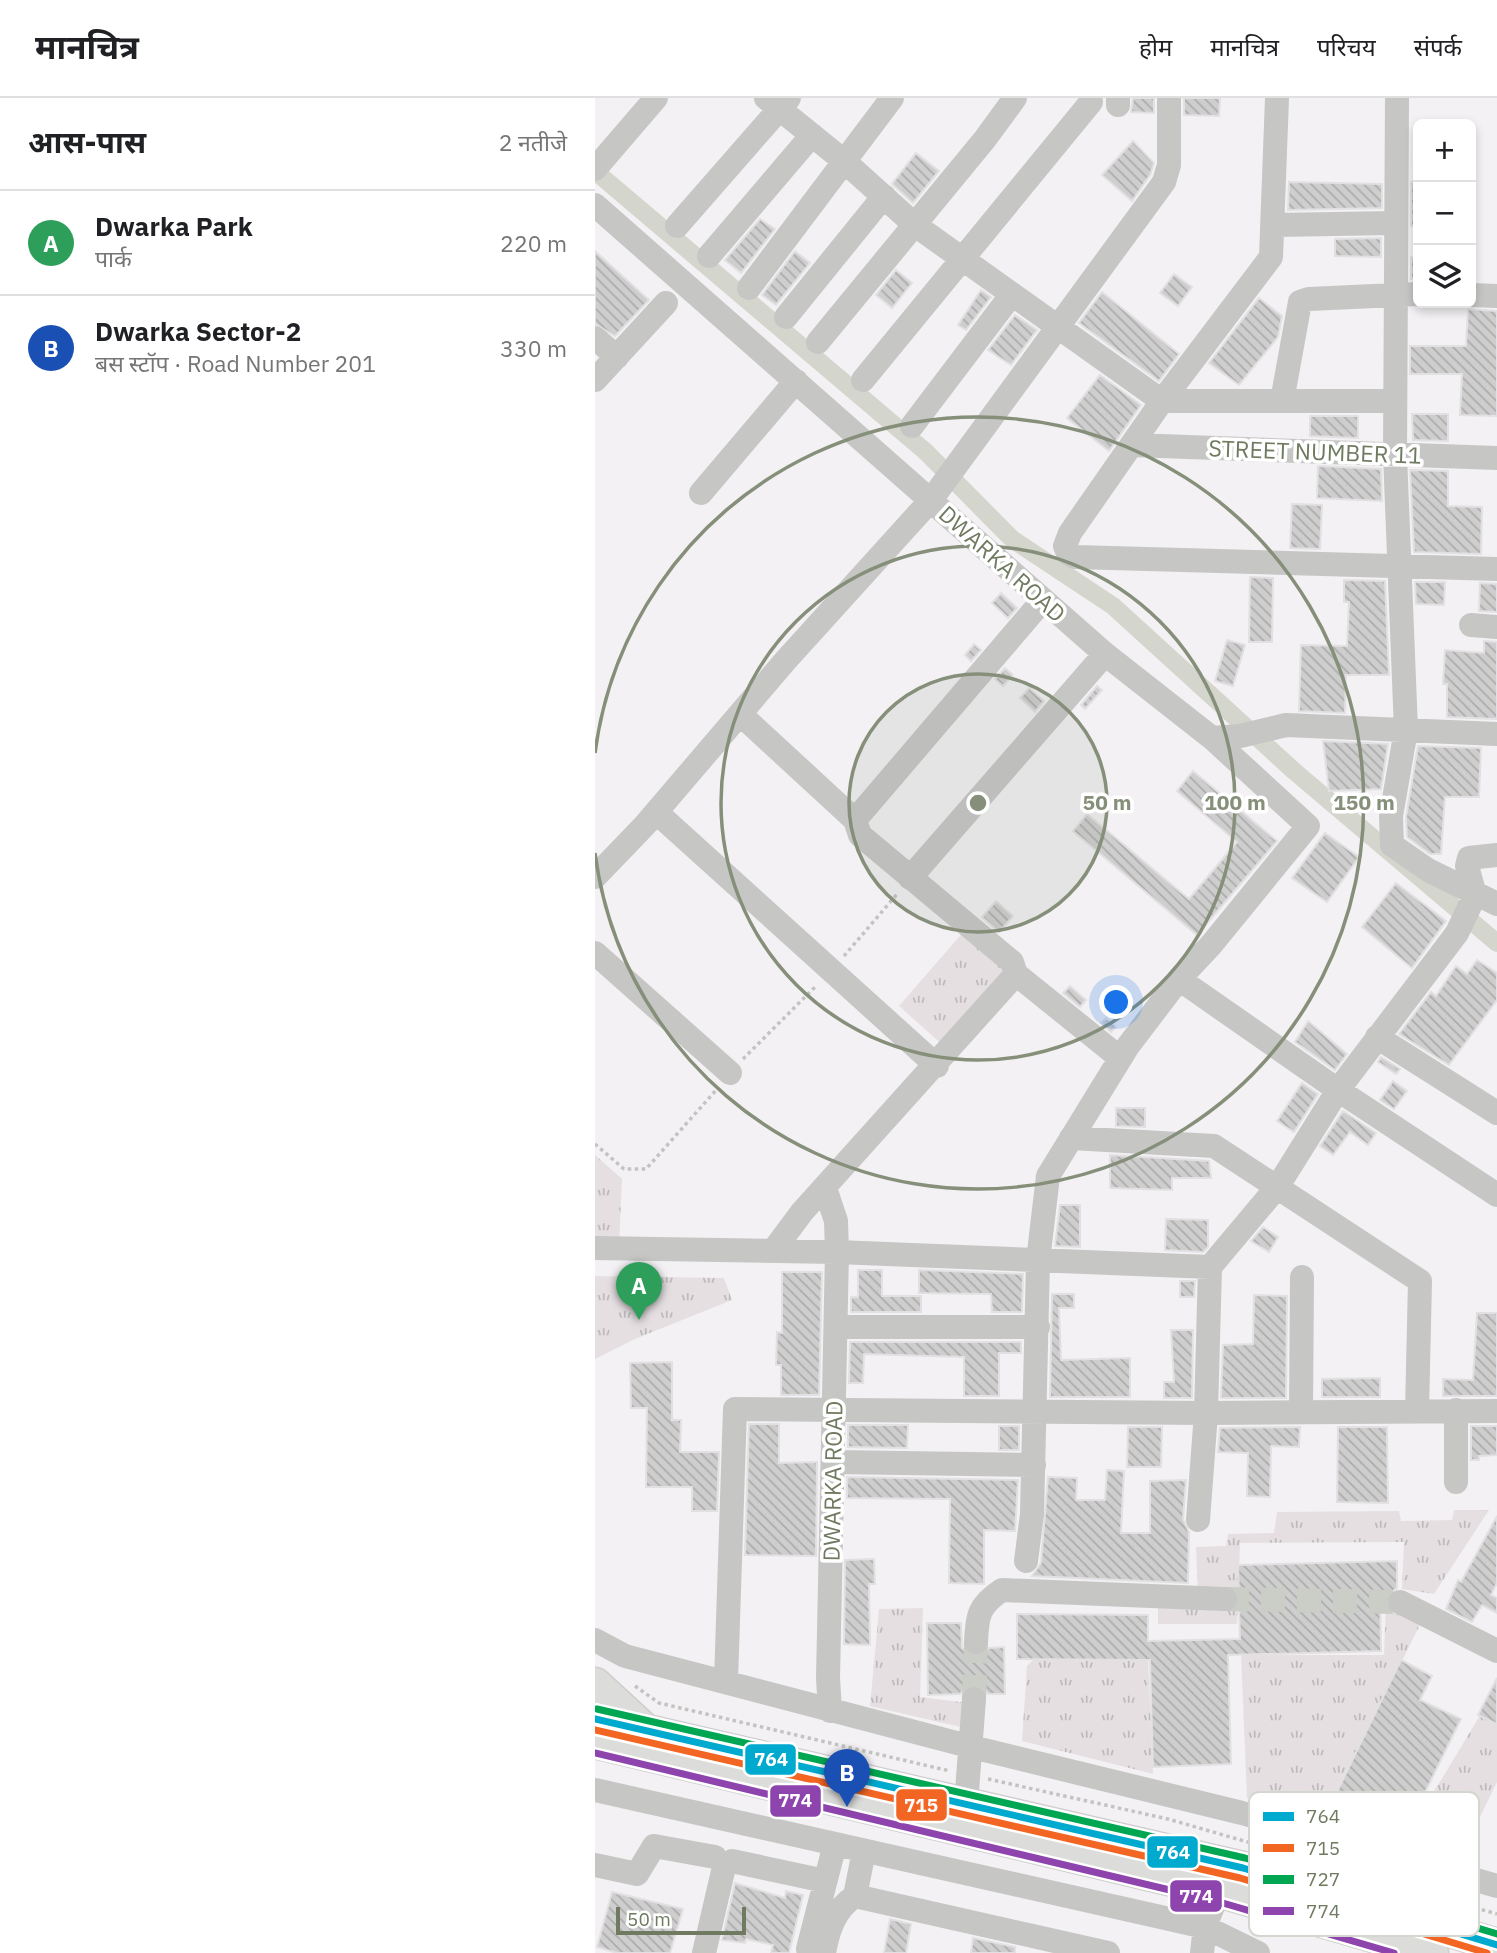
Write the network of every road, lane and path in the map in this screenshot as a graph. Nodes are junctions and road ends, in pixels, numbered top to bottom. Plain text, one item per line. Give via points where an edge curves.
1 (656, 98) edge
2 (892, 98) edge
3 (1015, 98) edge
4 (1169, 98) edge
5 (1277, 98) edge
6 (1397, 98) edge
7 (778, 102) edge
8 (1091, 102) dead end
9 (812, 135) junction
10 (843, 161) junction
11 (597, 167) edge
12 (884, 196) junction
13 (595, 205) edge
14 (1395, 223) junction
15 (915, 225) junction
16 (1273, 225) junction
17 (677, 226) dead end
18 (709, 256) dead end
19 (964, 260) junction
20 (749, 288) dead end
21 (1012, 294) junction
22 (1406, 294) edge
23 (1476, 295) edge
24 (1497, 296) edge
25 (666, 303) dead end
26 (786, 317) dead end
27 (1059, 326) junction
28 (595, 338) edge
29 (818, 342) dead end
30 (617, 357) junction
31 (595, 380) edge
32 (863, 380) dead end
33 (796, 381) junction
34 (1162, 401) junction
35 (1282, 401) junction
36 (1395, 401) junction
37 (912, 426) dead end
38 (1132, 445) junction
39 (1395, 455) junction
40 (1497, 458) edge
41 (701, 493) dead end
42 (931, 500) junction
43 (1397, 565) junction
44 (1497, 569) edge
45 (1043, 600) junction
46 (1471, 625) dead end
47 (1497, 627) edge
48 (1105, 654) junction
49 (740, 714) junction
50 (1406, 730) junction
51 (1497, 734) edge
52 (1212, 738) junction
53 (656, 812) junction
54 (855, 820) junction
55 (1497, 855) edge
56 (595, 877) edge
57 (911, 878) junction
58 (1474, 912) edge
59 (595, 953) edge
60 (832, 971) junction
61 (1016, 974) junction
62 (1179, 979) junction
63 (1377, 1037) junction
64 (1120, 1058) junction
65 (937, 1066) junction
66 (730, 1073) junction
67 (1338, 1090) junction
68 (1497, 1113) edge
69 (1071, 1138) junction
70 (595, 1144) edge
71 (1278, 1185) junction
72 (825, 1188) junction
73 (1497, 1195) edge
74 (595, 1248) edge
75 (773, 1251) junction
76 (837, 1252) junction
77 (1038, 1261) junction
78 (1210, 1267) junction
79 (1302, 1277) dead end
80 (836, 1327) junction
81 (1038, 1327) junction
82 (835, 1410) junction
83 (1417, 1410) junction
84 (1456, 1410) junction
85 (1497, 1410) edge
86 (1301, 1411) junction
87 (1206, 1413) junction
88 (1035, 1414) junction
89 (834, 1462) junction
90 (1034, 1465) junction
91 (1456, 1482) dead end
92 (1198, 1520) dead end
93 (1027, 1561) dead end
94 (1225, 1599) tunnel mouth
95 (1400, 1602) tunnel mouth
96 (595, 1640) edge
97 (976, 1642) tunnel mouth
98 (1497, 1651) edge
99 (627, 1680) dead end
100 (726, 1681) junction
101 (595, 1684) edge
102 (974, 1699) tunnel mouth
103 (830, 1711) junction
104 (595, 1719) edge
105 (645, 1730) junction
106 (595, 1742) edge
107 (972, 1747) junction
108 (967, 1789) junction
109 (595, 1790) edge
110 (1249, 1815) edge
111 (725, 1820) junction
112 (1249, 1842) edge
113 (835, 1844) junction
114 (864, 1851) junction
115 (715, 1857) junction
116 (595, 1865) edge
117 (1249, 1870) edge
118 (825, 1881) junction
119 (1479, 1881) edge
120 (1497, 1886) edge
121 (1219, 1891) junction
122 (855, 1896) junction
123 (1249, 1900) edge
124 (1479, 1909) edge
125 (1497, 1914) edge
126 (1205, 1927) junction
127 (1374, 1936) edge
128 (1467, 1936) edge
129 (1497, 1945) edge
130 (694, 1953) edge
131 (704, 1953) edge
132 (807, 1953) edge
133 (824, 1953) edge
134 (1108, 1953) edge
135 (1202, 1953) edge
136 (1258, 1953) edge
137 (1432, 1953) edge

1 - 11 street
2 - 10 street
3 - 15 street
4 - 27 street via 1168,174
5 - 16 street
6 - 14 street
7 - 9 street
7 - 17 street
8 - 19 street
9 - 10 street
9 - 18 street
10 - 12 street
10 - 20 street
12 - 15 street
12 - 26 street
13 - 33 street
14 - 16 street
14 - 22 street
15 - 19 street
15 - 29 street
16 - 34 street via 1271,257
19 - 21 street
19 - 32 street
21 - 27 street
21 - 37 street
22 - 35 street via 1300,302
22 - 36 street
23 - 24 street
25 - 30 street
27 - 34 street
27 - 42 street
28 - 30 street
30 - 31 street
33 - 41 street
33 - 42 street
34 - 35 street
34 - 38 street
35 - 36 street
36 - 39 street
38 - 39 street, STREET NUMBER 11
38 - 43 street via 1070,533 1067,553 1075,557
39 - 40 street, STREET NUMBER 11
39 - 43 street
42 - 45 street, DWARKA ROAD
42 - 49 street, DWARKA ROAD
43 - 44 street
43 - 50 street
45 - 48 street, DWARKA ROAD
45 - 54 street
46 - 47 street
48 - 52 street, DWARKA ROAD
48 - 57 street
49 - 53 street, DWARKA ROAD
49 - 54 street
50 - 51 street
50 - 52 street via 1286,725
50 - 58 street via 1391,816 1392,845
52 - 62 street, DWARKA ROAD via 1308,826
53 - 56 street, DWARKA ROAD
53 - 60 street
54 - 57 street via 860,835
55 - 58 street via 1469,858
57 - 60 path
57 - 61 street via 1012,962
58 - 63 street
59 - 66 street
60 - 65 street
60 - 66 path
61 - 64 street
61 - 65 street
62 - 64 street
62 - 67 street
63 - 67 street
63 - 68 street
64 - 69 street
65 - 72 street
66 - 70 path via 646,1169 624,1169
67 - 71 street
67 - 73 street
69 - 71 street via 1208,1144
69 - 77 street via 1046,1182
71 - 78 street
71 - 83 street via 1420,1281
72 - 75 street
72 - 76 street, DWARKA ROAD via 836,1221
74 - 75 street
75 - 76 street
76 - 77 street
76 - 80 street, DWARKA ROAD
77 - 78 street
77 - 81 street
78 - 87 street
79 - 86 street
80 - 81 street
80 - 82 street, DWARKA ROAD
81 - 88 street
82 - 88 street
82 - 89 street, DWARKA ROAD
82 - 100 street via 735,1409 733,1413
83 - 84 street
83 - 86 street
84 - 85 street
84 - 91 street
86 - 87 street
87 - 88 street
87 - 92 street
88 - 90 street
89 - 90 street
89 - 103 street, DWARKA ROAD
90 - 93 street
94 - 97 street via 1002,1590 985,1602 977,1621
95 - 98 street
96 - 100 street via 625,1656
99 - 108 path via 660,1703
100 - 103 street
101 - 105 main road
102 - 107 street
103 - 107 street
104 - 105 main road
105 - 108 main road
106 - 121 main road
107 - 108 street
107 - 110 street
108 - 112 path via 1168,1819
108 - 117 main road
109 - 111 street
111 - 113 street
111 - 115 street
113 - 114 street
113 - 118 street
114 - 122 street
114 - 126 street
115 - 116 street via 660,1845 651,1849 637,1874
115 - 130 street
118 - 131 street via 732,1861 724,1867
118 - 132 street
119 - 120 street
121 - 123 main road
121 - 126 street
122 - 133 street via 842,1904
122 - 134 street
124 - 125 path
126 - 135 street
126 - 136 street
127 - 137 main road
128 - 129 main road

